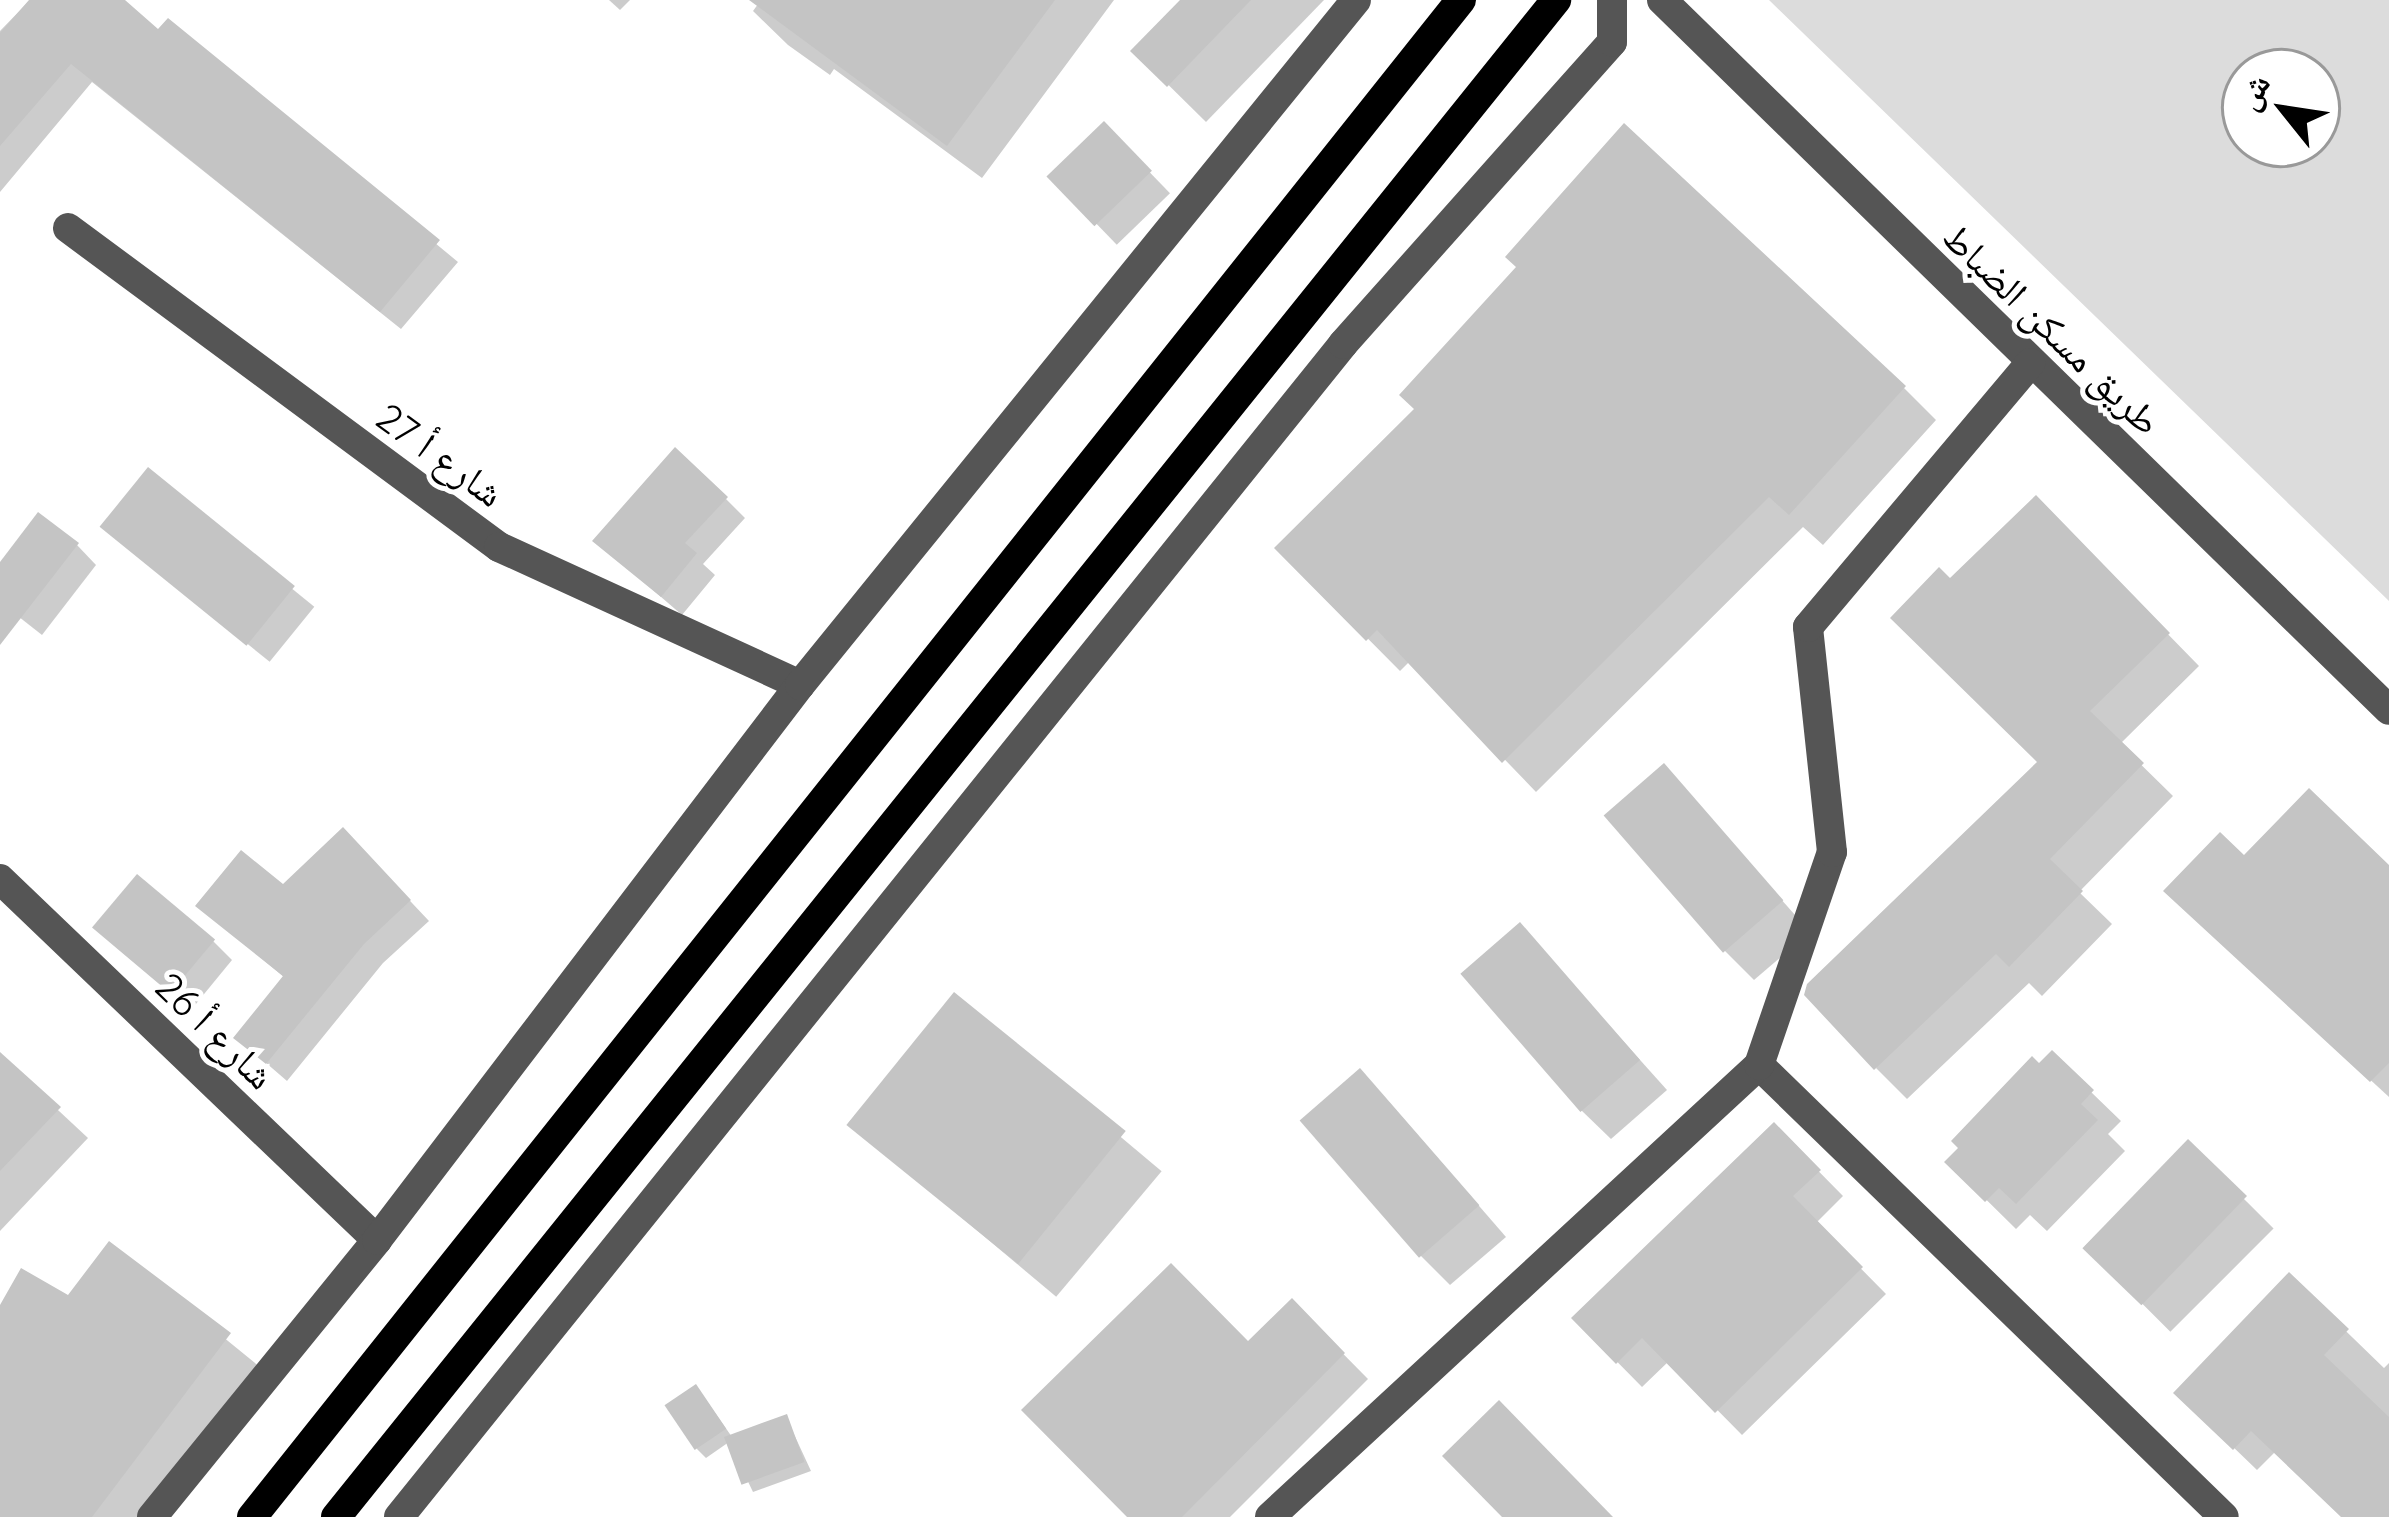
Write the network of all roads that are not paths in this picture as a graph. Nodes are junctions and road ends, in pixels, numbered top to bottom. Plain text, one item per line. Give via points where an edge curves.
1 (1356, 0) edge
2 (1461, 0) edge
3 (1556, 0) edge
4 (1612, 0) edge
5 (1662, 0) edge
6 (68, 228) dead end
7 (2030, 363) junction
8 (800, 685) junction
9 (2389, 710) edge
10 (0, 879) edge
11 (1760, 1065) junction
12 (377, 1240) junction
13 (152, 1517) edge
14 (252, 1517) edge
15 (336, 1517) edge
16 (399, 1517) edge
17 (1270, 1517) edge
18 (2224, 1517) edge

1 - 8 street
2 - 14 main road
3 - 15 main road
4 - 16 street via 1612,42 1343,344
5 - 7 street, طريق مسكن الضباط
6 - 8 street, شارع أ 27 via 499,547
7 - 9 street, طريق مسكن الضباط
7 - 11 street via 1808,627 1832,852
8 - 12 street
10 - 12 street, شارع أ 26
11 - 17 street
11 - 18 street
12 - 13 street

